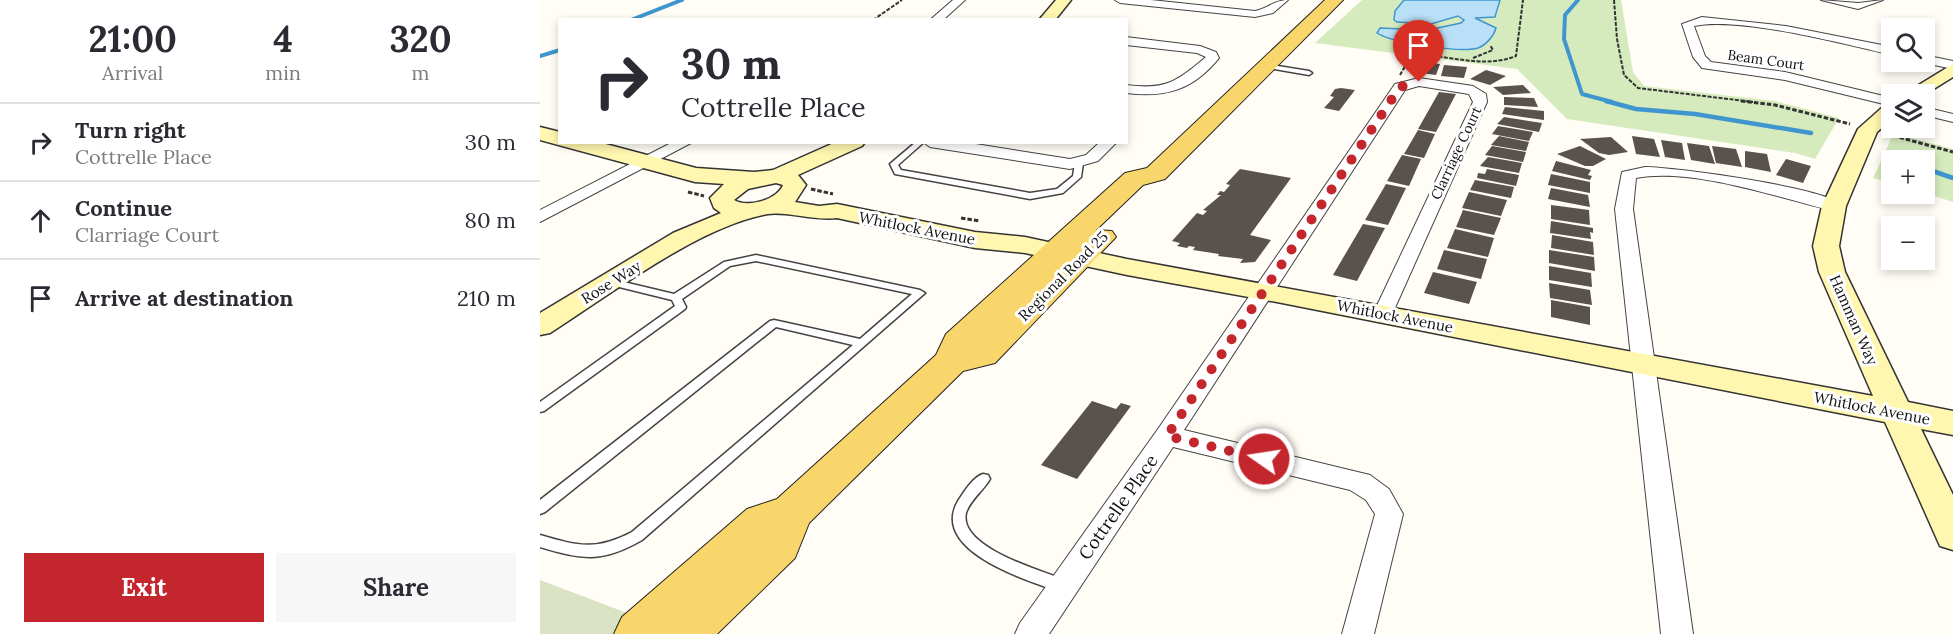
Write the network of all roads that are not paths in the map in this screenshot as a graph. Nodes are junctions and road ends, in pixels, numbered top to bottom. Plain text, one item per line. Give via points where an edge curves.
1 (960, 0) edge
2 (1064, 0) edge
3 (1120, 0) edge
4 (1283, 0) edge
5 (1335, 0) edge
6 (1826, 0) edge
7 (1878, 0) edge
8 (938, 18) edge
9 (1048, 18) edge
10 (1128, 41) edge
11 (1881, 49) edge
12 (1935, 62) edge
13 (1265, 66) junction
14 (1953, 67) edge
15 (1309, 73) dead end
16 (1928, 84) edge
17 (1128, 89) edge
18 (1881, 99) edge
19 (1935, 114) edge
20 (1881, 118) edge
21 (1953, 118) edge
22 (540, 132) edge
23 (558, 138) edge
24 (579, 144) edge
25 (682, 144) edge
26 (851, 144) edge
27 (919, 144) edge
28 (942, 144) edge
29 (1108, 144) edge
30 (646, 163) junction
31 (1079, 163) junction
32 (786, 182) junction
33 (690, 183) junction
34 (724, 202) junction
35 (838, 203) junction
36 (770, 206) junction
37 (1834, 206) junction
38 (540, 217) edge
39 (1069, 254) junction
40 (611, 282) junction
41 (1264, 291) junction
42 (676, 298) junction
43 (1383, 314) junction
44 (540, 326) edge
45 (862, 343) junction
46 (1643, 363) junction
47 (540, 408) edge
48 (1896, 412) junction
49 (1953, 423) edge
50 (1167, 436) junction
51 (983, 479) dead end
52 (540, 508) edge
53 (791, 513) junction
54 (1953, 534) edge
55 (540, 541) edge
56 (1063, 586) junction
57 (694, 628) edge
58 (639, 634) edge
59 (1031, 634) edge
60 (1358, 634) edge
61 (1677, 634) edge

1 - 8 street
2 - 9 street
3 - 4 street via 1255,14 1269,11
5 - 13 main road, Regional Road 25
6 - 7 street via 1858,6
10 - 17 street via 1200,50 1213,58 1174,89 1160,93
11 - 18 street, Beam Court via 1778,28 1702,21 1688,24 1699,57 1707,65 1785,76
12 - 14 street
13 - 15 lane
13 - 39 main road, Regional Road 25 via 1156,174 1134,178
14 - 16 street
19 - 21 street
20 - 37 street, Hamman Way via 1868,129
22 - 23 street
24 - 30 street, Whitlock Avenue
25 - 30 street
26 - 32 street
27 - 31 lane via 894,164 898,172 1030,196 1060,191 1077,177
28 - 31 street via 1062,164
29 - 31 street
30 - 33 street, Whitlock Avenue
30 - 38 street
32 - 33 street, Whitlock Avenue
32 - 34 street
32 - 35 street, Whitlock Avenue via 805,199
32 - 36 street via 781,201
33 - 34 street, Whitlock Avenue
34 - 36 street
34 - 40 street, Rose Way via 682,238
35 - 36 street, Whitlock Avenue via 819,213
35 - 39 street, Whitlock Avenue via 975,240
37 - 46 street via 1750,184 1654,171 1628,175 1624,209
37 - 48 street, Hamman Way via 1826,246 1832,272
39 - 41 street, Whitlock Avenue
39 - 53 main road, Regional Road 25 via 983,355 952,361
40 - 42 lane
40 - 44 street, Rose Way
41 - 43 street, Whitlock Avenue
41 - 43 street, Clarriage Court via 1400,87 1419,82 1473,90 1479,94 1480,102
41 - 50 street, Cottrelle Place
42 - 45 lane via 728,264 756,258 920,293
42 - 47 lane via 681,303 678,312
43 - 46 street, Whitlock Avenue
45 - 52 lane via 774,323
45 - 55 lane via 637,536 622,545 584,553
46 - 48 street, Whitlock Avenue
46 - 61 street
48 - 49 street, Whitlock Avenue
48 - 54 street, Hamman Way
50 - 56 street, Cottrelle Place
50 - 60 street via 1353,480 1371,486 1382,496 1389,514
51 - 56 lane via 959,516 962,531 974,546 995,560
53 - 57 main road, Regional Road 25 via 779,544
53 - 58 main road, Regional Road 25 via 762,522
56 - 59 street, Cottrelle Place

